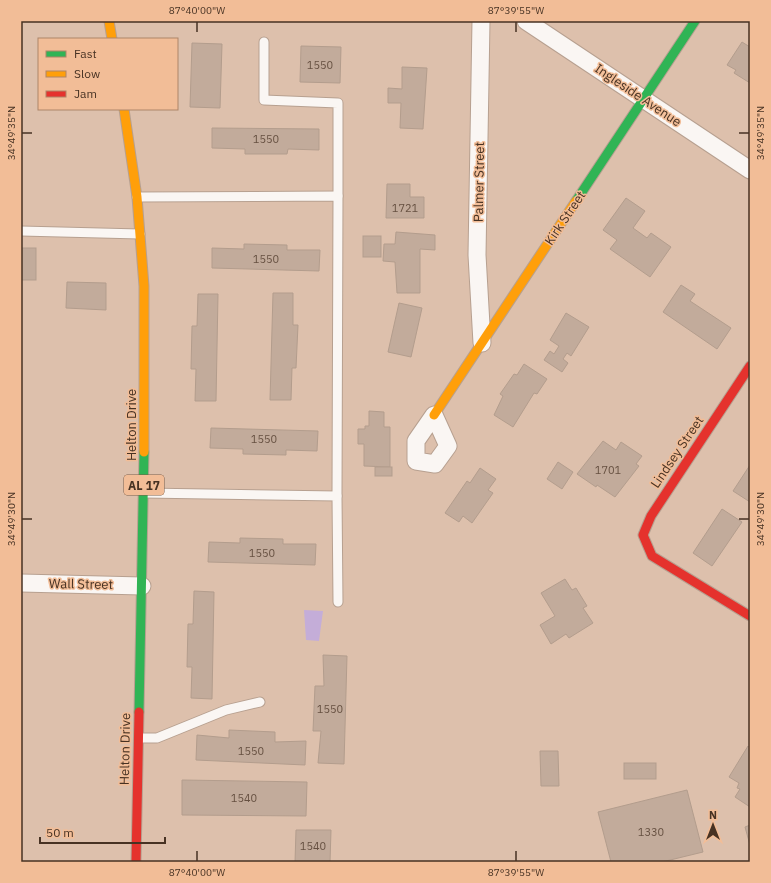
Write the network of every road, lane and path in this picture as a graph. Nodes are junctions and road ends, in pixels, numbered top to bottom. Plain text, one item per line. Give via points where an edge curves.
1 (109, 21) edge
2 (481, 21) edge
3 (526, 21) edge
4 (695, 21) edge
5 (112, 38) edge
6 (264, 42) dead end
7 (643, 99) junction
8 (124, 110) edge
9 (750, 170) edge
10 (338, 196) junction
11 (137, 197) junction
12 (21, 231) edge
13 (140, 234) junction
14 (482, 343) junction
15 (750, 366) edge
16 (434, 415) dead end
17 (144, 493) junction
18 (337, 496) junction
19 (21, 583) edge
20 (142, 586) junction
21 (338, 602) dead end
22 (750, 616) edge
23 (260, 702) dead end
24 (139, 738) junction
25 (136, 862) edge

1 - 5 street
2 - 14 street, Palmer Street via 477,255
3 - 7 street, Ingleside Avenue
4 - 7 street, Kirk Street
6 - 10 lane via 264,100 338,103
7 - 9 street, Ingleside Avenue
7 - 14 street, Kirk Street
8 - 11 street, Helton Drive / AL 17
10 - 11 lane
10 - 18 lane
11 - 13 street, Helton Drive / AL 17
12 - 13 lane
13 - 17 street, Helton Drive / AL 17 via 144,286
14 - 16 street, Kirk Street
15 - 22 street, Lindsey Street via 650,516 643,535 652,556
17 - 18 lane
17 - 20 street, Helton Drive / AL 17
18 - 21 lane
19 - 20 street, Wall Street
20 - 24 street, Helton Drive / AL 17
23 - 24 lane via 226,710 157,738
24 - 25 street, Helton Drive / AL 17

